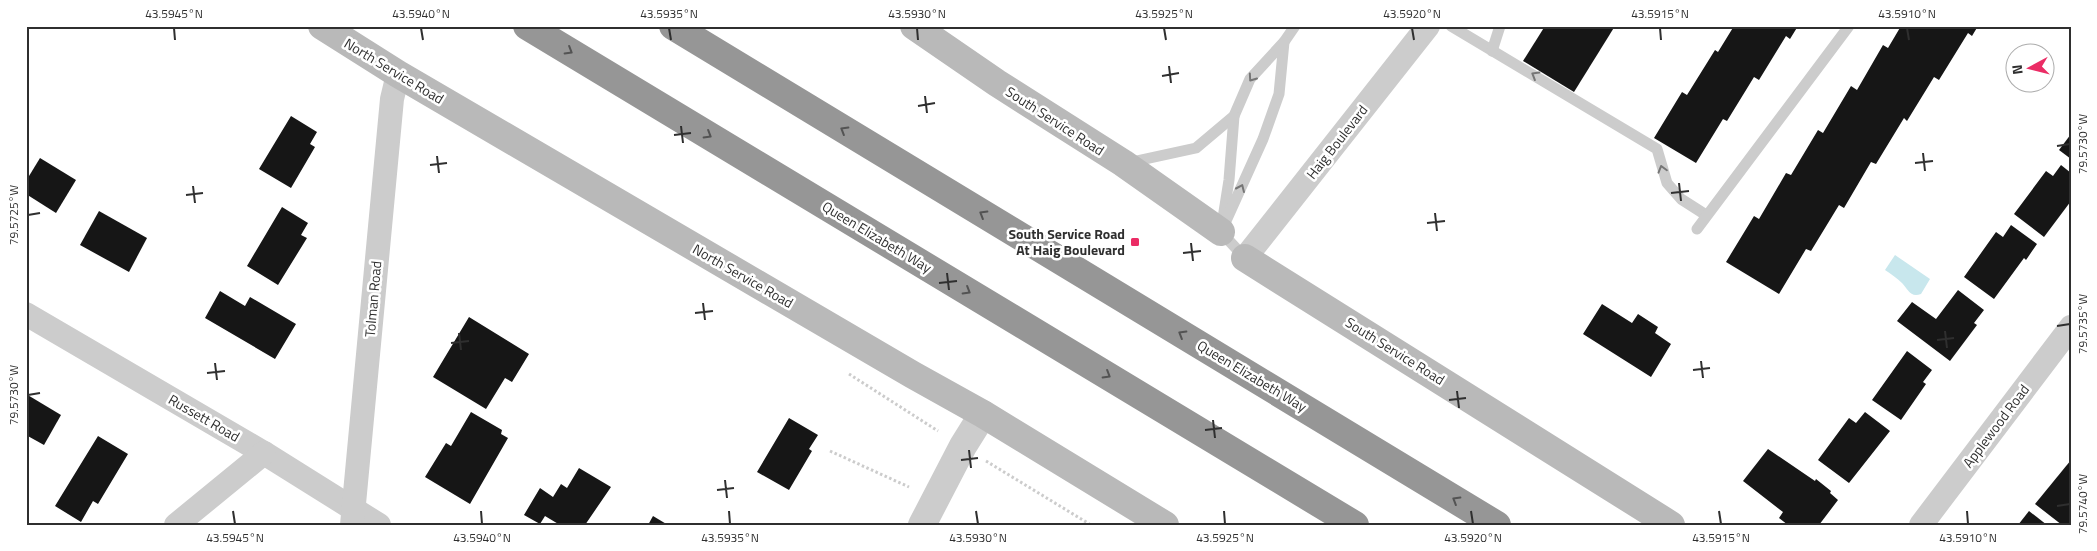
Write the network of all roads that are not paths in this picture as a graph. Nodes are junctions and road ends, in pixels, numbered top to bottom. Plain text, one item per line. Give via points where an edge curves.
1 (322, 26) edge
2 (527, 26) edge
3 (673, 26) edge
4 (914, 26) edge
5 (1295, 26) edge
6 (1428, 26) edge
7 (1451, 26) edge
8 (1500, 26) edge
9 (1849, 26) edge
10 (1284, 42) junction
11 (1492, 51) junction
12 (398, 74) junction
13 (1234, 116) junction
14 (1123, 164) junction
15 (1706, 215) junction
16 (1697, 229) dead end
17 (1221, 232) junction
18 (1245, 258) junction
19 (26, 314) edge
20 (2071, 327) edge
21 (984, 414) junction
22 (264, 453) junction
23 (352, 517) edge
24 (1158, 523) edge
25 (176, 525) edge
26 (379, 525) edge
27 (922, 525) edge
28 (1355, 525) edge
29 (1497, 525) edge
30 (1671, 525) edge
31 (1921, 525) edge

1 - 12 main road, North Service Road
2 -> 28 highway, Queen Elizabeth Way
29 -> 3 highway, Queen Elizabeth Way
4 - 14 main road, South Service Road
5 - 10 lane
6 - 18 street, Haig Boulevard
7 - 11 lane
8 - 11 lane
9 - 15 lane
10 -> 13 lane via 1250,79
17 -> 10 lane via 1263,140 1279,94
15 -> 11 lane via 1681,199 1666,184 1657,149
12 - 21 main road, North Service Road
12 - 23 street, Tolman Road via 392,99
13 - 14 lane via 1196,148
13 - 17 lane
14 - 17 main road, South Service Road
15 - 16 lane
17 - 18 lane
18 - 30 main road, South Service Road
19 - 22 street, Russett Road
20 - 31 street, Applewood Road
21 - 24 main road, North Service Road
21 - 27 street via 963,446
22 - 23 street, Russett Road
22 - 25 street
23 - 26 street, Russett Road

